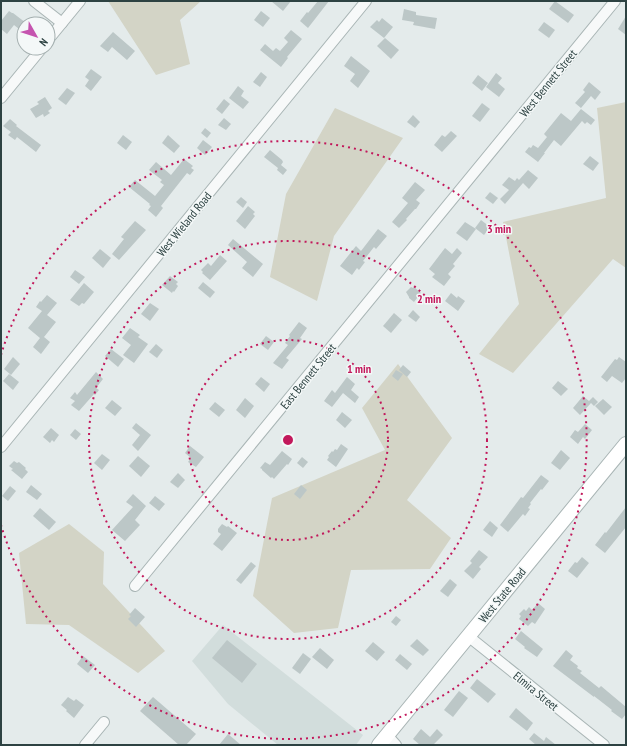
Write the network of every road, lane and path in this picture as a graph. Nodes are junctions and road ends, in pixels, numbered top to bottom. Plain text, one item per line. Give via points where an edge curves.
1 (34, 1) edge
2 (80, 1) edge
3 (366, 1) edge
4 (615, 1) edge
5 (62, 23) junction
6 (56, 30) edge
7 (35, 56) edge
8 (1, 98) edge
9 (480, 165) joint
10 (626, 444) edge
11 (1, 447) edge
12 (135, 586) dead end
13 (468, 636) junction
14 (104, 722) dead end
15 (387, 742) edge
16 (85, 745) edge
17 (604, 745) edge

1 - 5 street
2 - 5 street
3 - 11 street, West Wieland Road
4 - 9 street, West Bennett Street
5 - 6 street
7 - 8 street
9 - 12 street, East Bennett Street
10 - 13 street, West State Road
13 - 15 street, West State Road
13 - 17 street, Elmira Street
14 - 16 street

